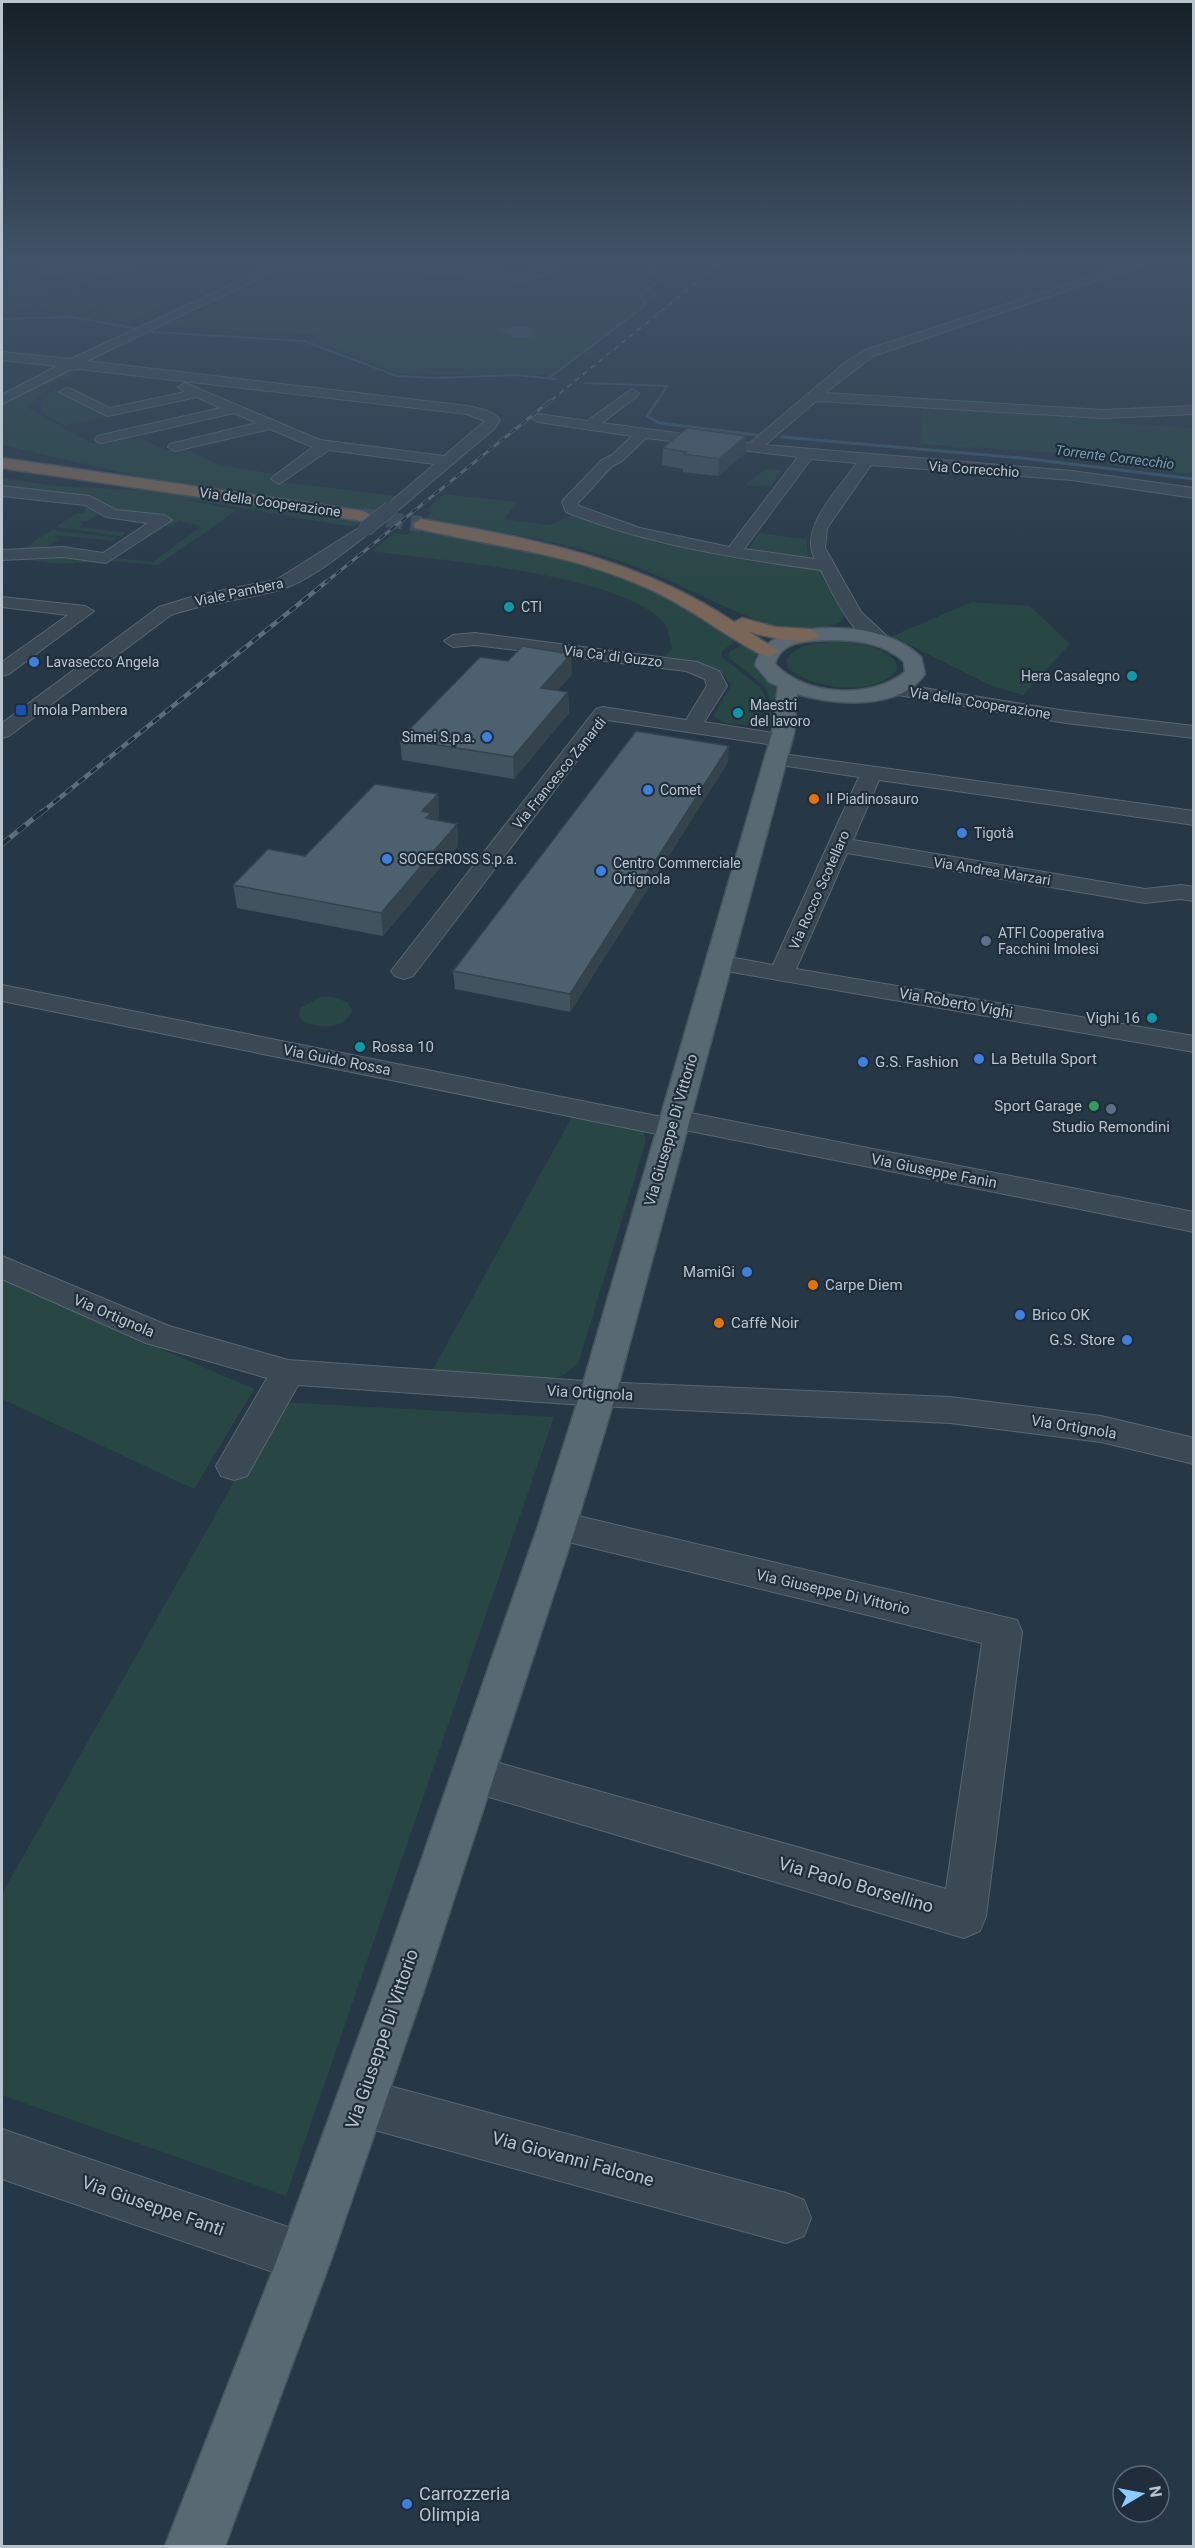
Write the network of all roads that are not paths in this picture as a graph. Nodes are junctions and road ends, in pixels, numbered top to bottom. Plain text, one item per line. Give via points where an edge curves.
1 (42, 379) edge
2 (173, 379) edge
3 (179, 379) edge
4 (836, 379) edge
5 (66, 392) dead end
6 (198, 393) junction
7 (632, 393) dead end
8 (816, 397) junction
9 (2, 400) edge
10 (233, 409) junction
11 (1194, 410) edge
12 (538, 418) dead end
13 (268, 425) junction
14 (590, 426) junction
15 (643, 433) junction
16 (102, 439) dead end
17 (763, 441) junction
18 (325, 446) junction
19 (175, 447) dead end
20 (2, 449) edge
21 (804, 460) dead end
22 (867, 460) junction
23 (450, 461) junction
24 (2, 463) edge
25 (2, 473) edge
26 (279, 479) dead end
27 (139, 481) junction
28 (177, 488) junction
29 (2, 490) edge
30 (1194, 493) edge
31 (364, 522) junction
32 (421, 524) tunnel mouth
33 (733, 553) junction
34 (2, 555) edge
35 (828, 566) junction
36 (2, 602) edge
37 (710, 612) junction
38 (853, 614) junction
39 (817, 635) junction
40 (453, 641) dead end
41 (884, 642) junction
42 (769, 651) junction
43 (909, 655) junction
44 (5, 667) edge
45 (78, 676) junction
46 (788, 685) junction
47 (893, 689) junction
48 (824, 694) junction
49 (1066, 717) junction
50 (692, 726) junction
51 (2, 732) edge
52 (1194, 732) edge
53 (779, 744) junction
54 (872, 773) junction
55 (1194, 818) edge
56 (839, 845) junction
57 (1194, 894) edge
58 (1145, 896) junction
59 (1194, 914) edge
60 (718, 963) junction
61 (404, 971) dead end
62 (781, 974) junction
63 (2, 993) edge
64 (1194, 1044) edge
65 (674, 1123) junction
66 (1194, 1222) edge
67 (2, 1268) edge
68 (288, 1372) junction
69 (598, 1394) junction
70 (1194, 1451) edge
71 (234, 1466) dead end
72 (557, 1526) junction
73 (1003, 1632) joint
74 (474, 1775) junction
75 (360, 2102) junction
76 (2, 2154) edge
77 (786, 2218) dead end
78 (305, 2257) junction
79 (195, 2547) edge

1 - 9 street
2 - 6 street
3 - 23 street, Viale Pambera via 468,410 490,416 493,420
4 - 8 street
5 - 6 street via 108,412
6 - 10 street
7 - 14 street
8 - 11 street via 1103,414
8 - 17 street
10 - 13 street
10 - 16 street
12 - 14 street, Via Correcchio
13 - 18 street
13 - 19 street
14 - 15 street, Via Correcchio
15 - 17 street, Via Correcchio
15 - 33 street via 570,502 572,509 645,535
17 - 22 street, Via Correcchio
18 - 23 street
18 - 26 street
20 - 27 highway
21 - 33 street
22 - 30 street, Via Correcchio via 1097,478
22 - 35 street via 819,528 817,548
23 - 31 street, Viale Pambera, bridge via 392,508
24 - 27 highway, Via della Cooperazione
25 - 28 highway, Via della Cooperazione
27 - 28 highway, Via della Cooperazione
28 - 31 highway, Via della Cooperazione
29 - 34 street via 89,501 112,514 164,520 106,558 63,552
31 - 45 street, Viale Pambera via 287,582 198,600 165,611
32 - 37 highway via 515,539 611,565
33 - 35 street
35 - 38 street
36 - 44 street via 86,611
37 - 39 highway via 776,633
37 - 42 highway
38 - 39 street via 844,627
38 - 41 street
39 - 41 main road via 855,635
39 - 42 main road via 778,644
40 - 50 street, Via Ca' di Guzzo via 475,639 690,666 704,671 716,680 717,686
41 - 43 main road
42 - 46 main road via 765,665
43 - 47 main road via 915,674
43 - 49 street, Via della Cooperazione via 923,672 945,684
44 - 45 street
45 - 51 street, Viale Pambera
46 - 48 main road
46 - 53 main road, Via Giuseppe Di Vittorio
47 - 48 main road via 861,695
47 - 49 street, Via della Cooperazione
48 - 53 main road, Via Giuseppe Di Vittorio via 803,709
49 - 52 street, Via della Cooperazione
50 - 53 street, Via Francesco Zanardi
50 - 61 street, Via Francesco Zanardi via 603,713
53 - 54 street
53 - 60 main road, Via Giuseppe Di Vittorio
54 - 55 street
54 - 56 street, Via Rocco Scotellaro
56 - 58 street, Via Andrea Marzari
56 - 62 street, Via Rocco Scotellaro
57 - 58 street, Via Andrea Marzari
58 - 59 street, Via Andrea Marzari via 1173,911
60 - 62 street, Via Roberto Vighi
60 - 65 main road, Via Giuseppe Di Vittorio
62 - 64 street, Via Roberto Vighi
63 - 65 street, Via Guido Rossa
65 - 66 street, Via Giuseppe Fanin
65 - 69 main road, Via Giuseppe Di Vittorio
67 - 68 street, Via Ortignola via 158,1335
68 - 69 street, Via Ortignola
68 - 71 street
69 - 70 street, Via Ortignola via 950,1410 1101,1429
69 - 72 main road, Via Giuseppe Di Vittorio
72 - 73 street, Via Giuseppe Di Vittorio
72 - 74 main road, Via Giuseppe Di Vittorio
73 - 74 street, Via Paolo Borsellino via 964,1916
74 - 75 main road, Via Giuseppe Di Vittorio
75 - 77 street, Via Giovanni Falcone
75 - 78 main road, Via Giuseppe Di Vittorio
76 - 78 street, Via Giuseppe Fanti
78 - 79 main road, Via Giuseppe Di Vittorio

